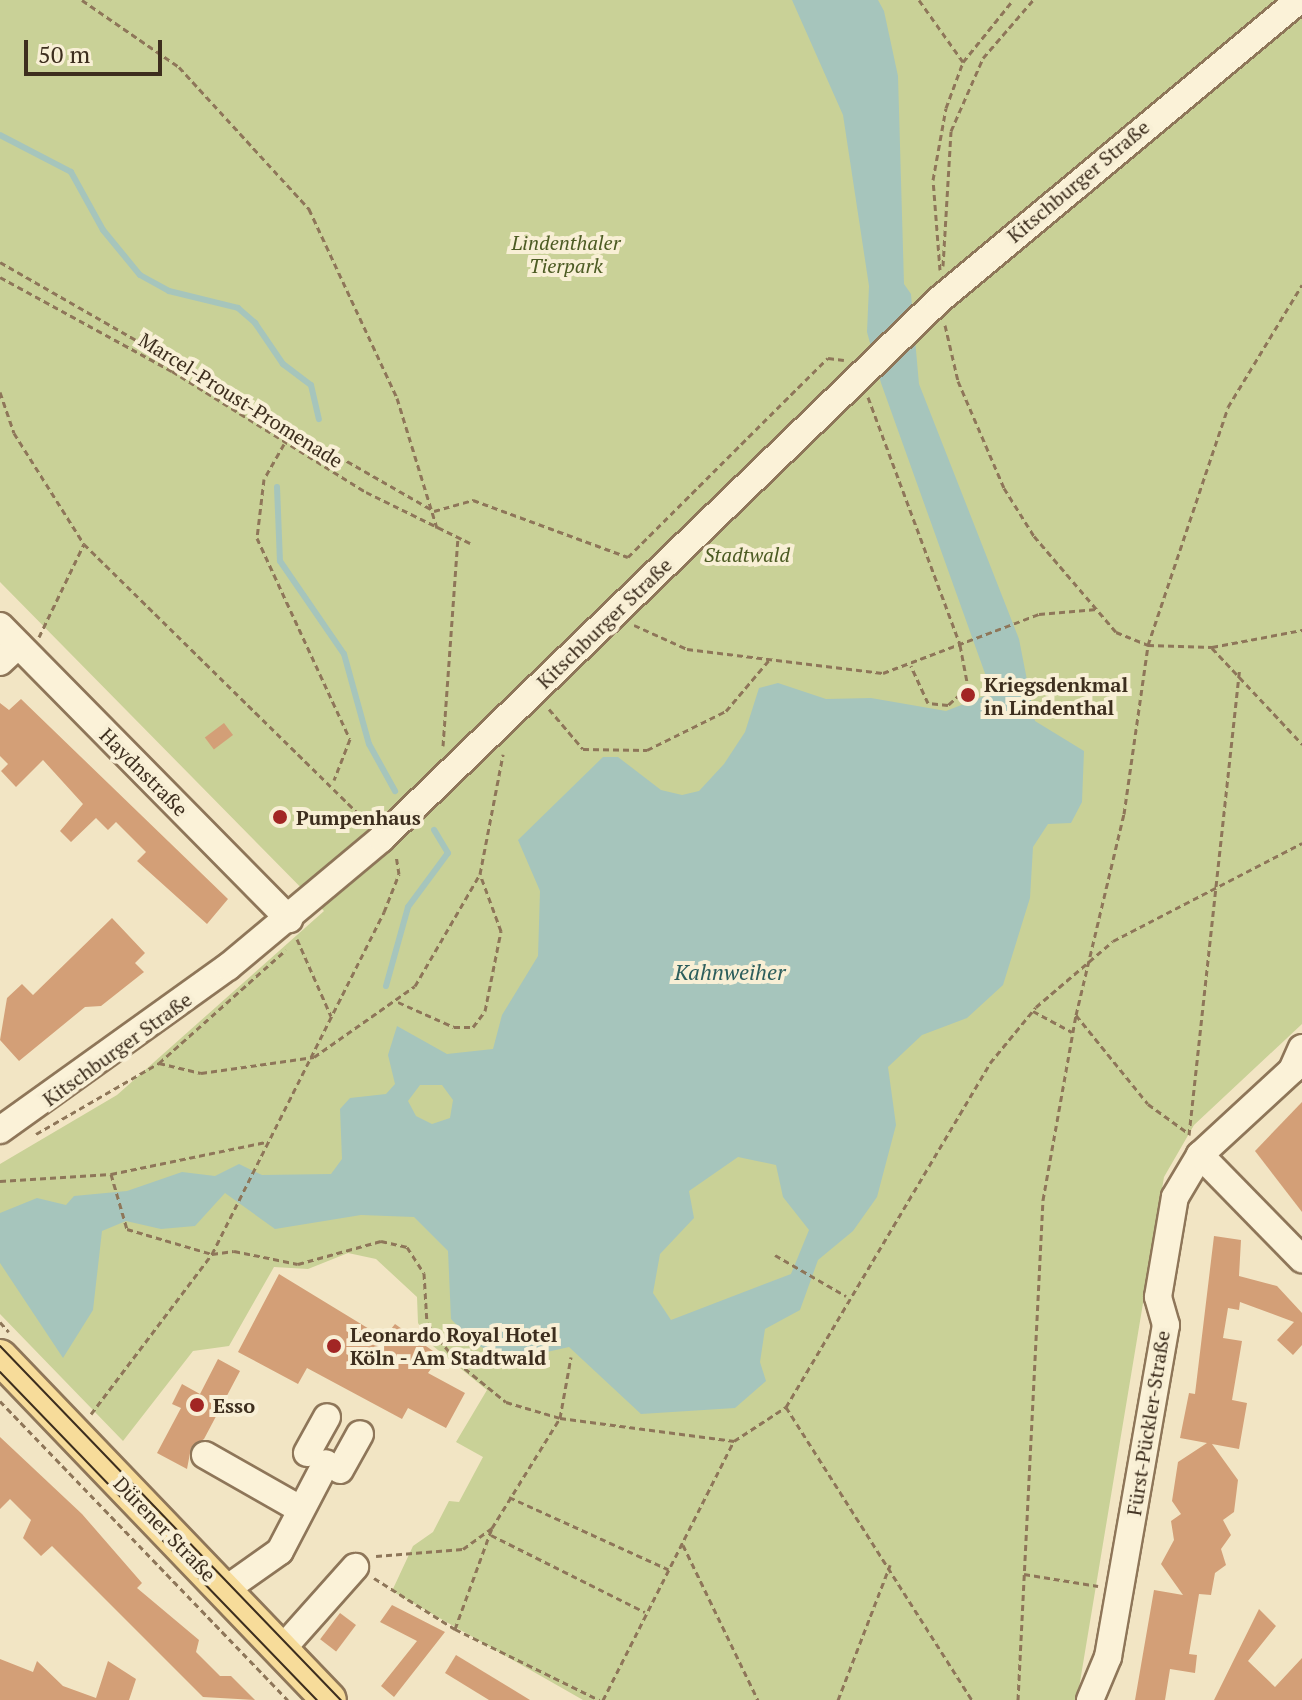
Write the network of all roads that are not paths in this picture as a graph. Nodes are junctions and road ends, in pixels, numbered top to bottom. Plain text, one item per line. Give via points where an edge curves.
1 (1299, 0) edge
2 (11, 646) edge
3 (290, 927) junction
4 (1302, 1048) edge
5 (0, 1130) edge
6 (1194, 1144) junction
7 (1302, 1259) edge
8 (0, 1357) edge
9 (327, 1417) dead end
10 (360, 1434) dead end
11 (205, 1455) dead end
12 (324, 1462) junction
13 (300, 1509) junction
14 (355, 1567) road end
15 (225, 1590) junction
16 (282, 1649) junction
17 (329, 1700) edge
18 (1090, 1700) edge

1 - 3 street, Kitschburger Straße via 935,304
2 - 3 street, Haydnstraße
3 - 5 street, Kitschburger Straße
4 - 6 street, Fürst-Pückler-Straße via 1292,1070
6 - 7 street
6 - 18 street, Fürst-Pückler-Straße via 1175,1197 1158,1297 1166,1325 1108,1657
8 - 15 main road, Dürener Straße
9 - 12 street
10 - 12 street
11 - 13 street
12 - 13 street
13 - 15 street via 280,1551
14 - 16 street
15 - 16 main road, Dürener Straße
16 - 17 main road, Dürener Straße

